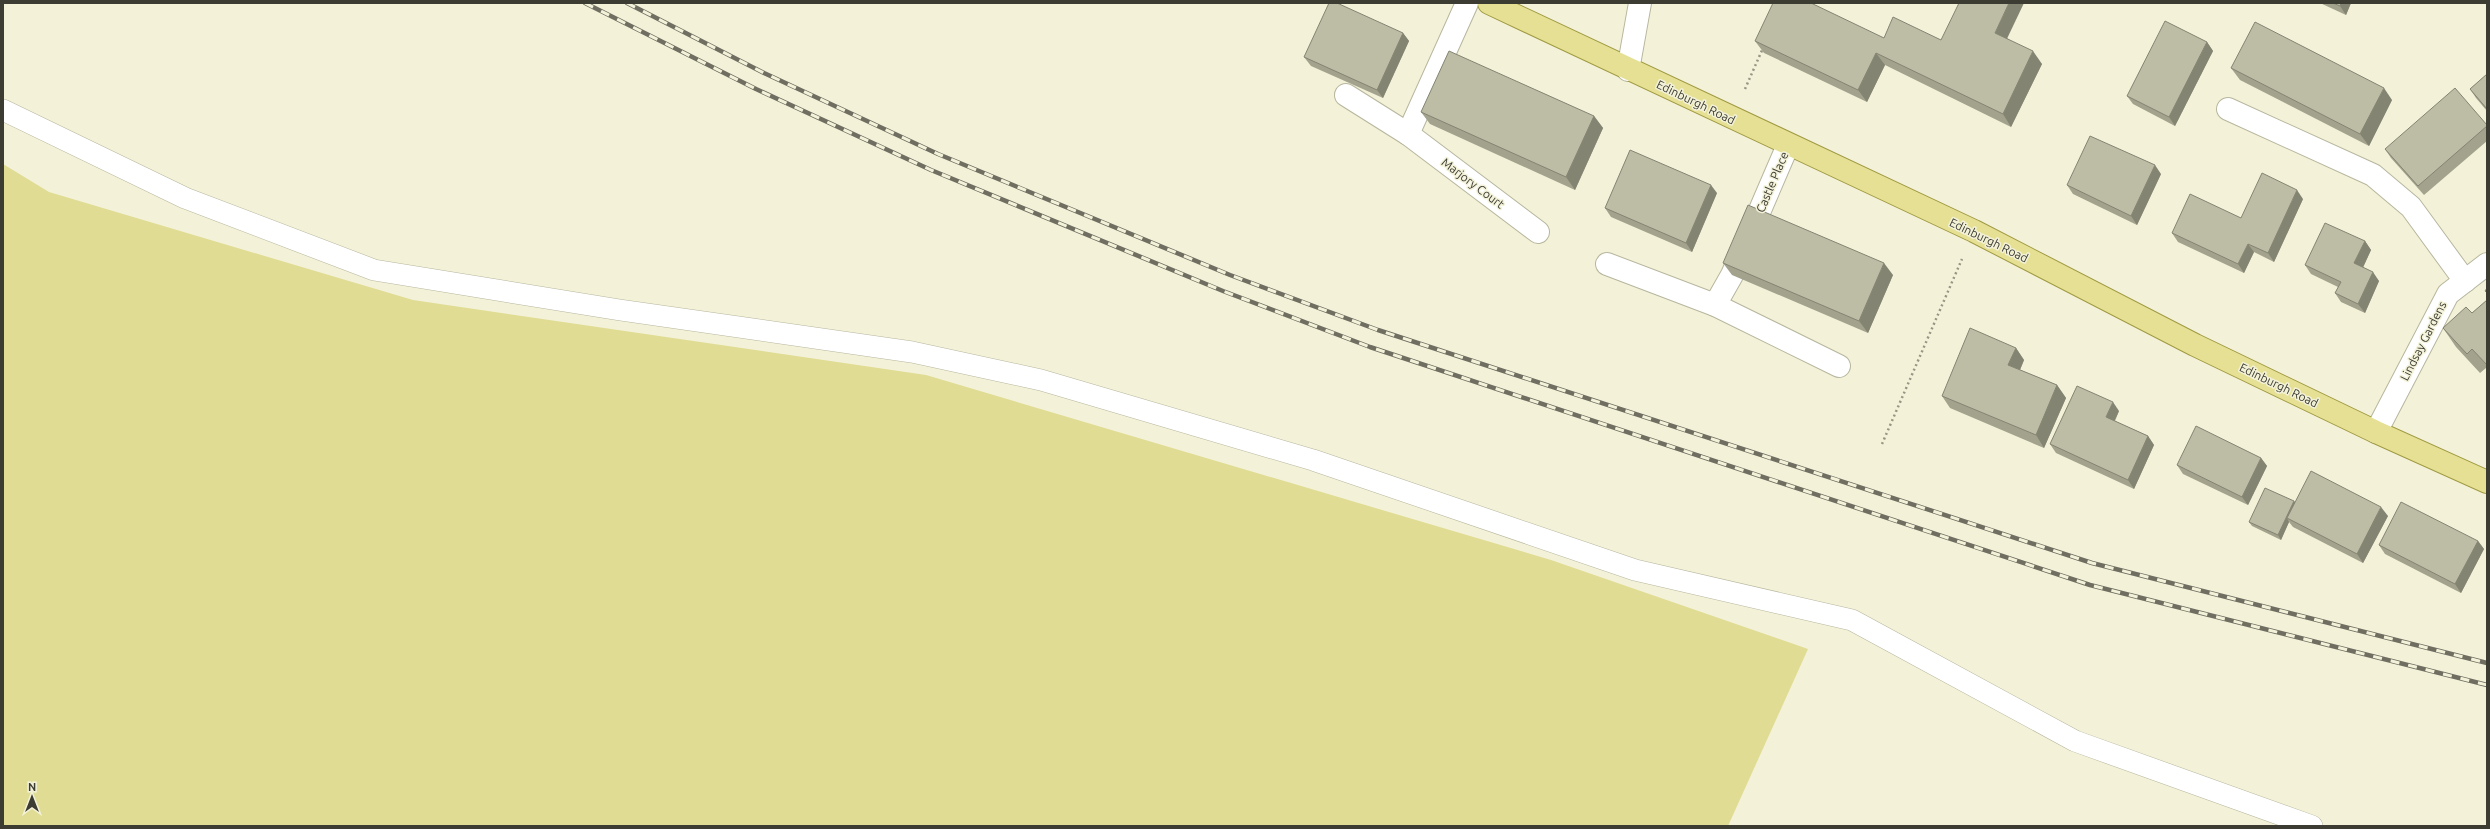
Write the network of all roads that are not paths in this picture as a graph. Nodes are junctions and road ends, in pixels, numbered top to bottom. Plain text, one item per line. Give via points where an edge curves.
1 (1467, 3) edge
2 (1489, 3) edge
3 (1640, 3) edge
4 (1628, 70) junction
5 (1346, 95) dead end
6 (2228, 109) dead end
7 (3, 110) edge
8 (1408, 134) junction
9 (1788, 145) junction
10 (1538, 232) dead end
11 (1607, 264) dead end
12 (2487, 264) edge
13 (2465, 281) junction
14 (1715, 305) junction
15 (1839, 366) dead end
16 (2376, 432) junction
17 (2487, 482) edge
18 (2312, 826) edge

1 - 8 street
2 - 4 main road, Edinburgh Road
3 - 4 street
4 - 9 main road, Edinburgh Road
5 - 8 street, Marjory Court
6 - 13 street via 2373,175 2411,207
7 - 18 lane via 185,198 374,270 628,311 912,352 1041,380 1312,460 1635,570 1852,620 2075,741
8 - 10 street, Marjory Court
9 - 14 street, Castle Place via 1732,275
9 - 16 main road, Edinburgh Road via 1974,231 2195,345
11 - 14 street
12 - 13 street, Lindsay Gardens
13 - 16 street, Lindsay Gardens via 2448,294
14 - 15 street
16 - 17 main road, Edinburgh Road

